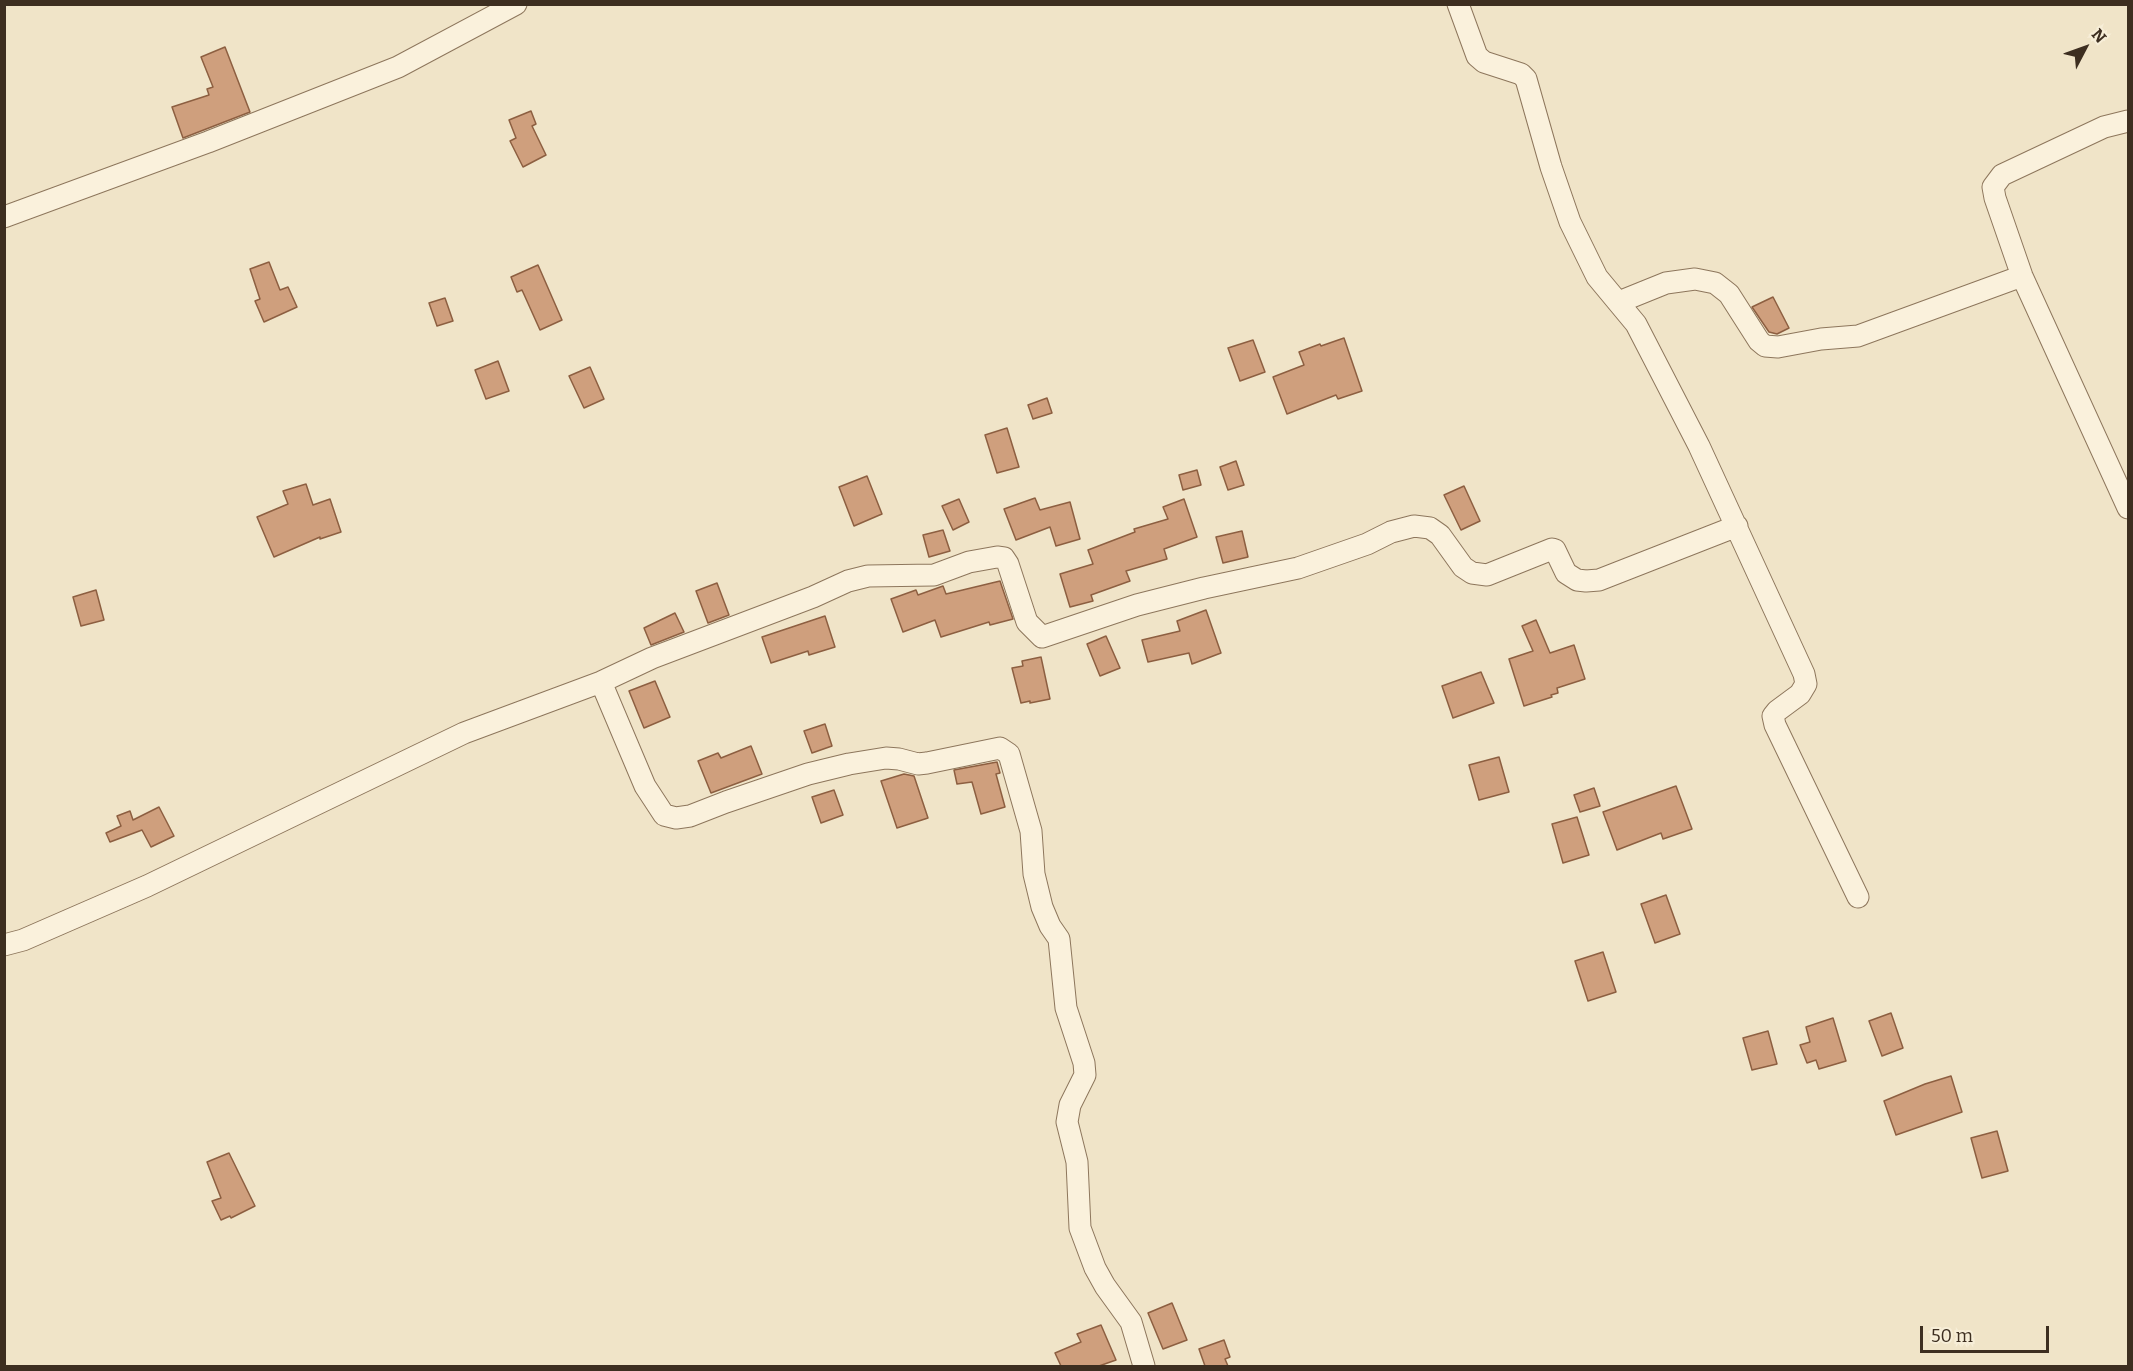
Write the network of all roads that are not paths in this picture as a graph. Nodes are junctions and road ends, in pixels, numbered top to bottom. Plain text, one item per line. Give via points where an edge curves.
1 (516, 4) edge
2 (1458, 4) edge
3 (2128, 121) edge
4 (4, 217) edge
5 (2022, 276) junction
6 (1619, 302) junction
7 (2128, 508) edge
8 (1737, 526) junction
9 (601, 682) junction
10 (1858, 897) dead end
11 (4, 945) edge
12 (1144, 1366) edge

1 - 4 street via 398,67
2 - 6 street via 1477,56 1526,79 1570,222 1597,277
3 - 5 street via 2104,127 2012,171 1993,187
5 - 6 street via 1858,336 1778,347 1759,341 1729,294 1715,283 1695,279 1666,283
5 - 7 street
6 - 8 street via 1636,324
8 - 9 street via 1599,580 1586,581 1566,573 1552,549 1487,575 1472,573 1463,567 1440,535 1430,528 1414,526 1299,568 1137,605 1042,637 1027,622 1008,564 997,556 934,575 868,576 848,581
8 - 10 street via 1806,684 1800,694 1773,716 1775,725
9 - 11 street via 464,733 147,886 24,940
9 - 12 street via 645,786 664,815 676,818 849,764 886,758 918,764 1000,748 1009,754 1031,831 1034,874 1042,907 1059,939 1066,1008 1084,1064 1085,1075 1070,1105 1067,1122 1077,1162 1080,1228 1095,1268 1131,1322

